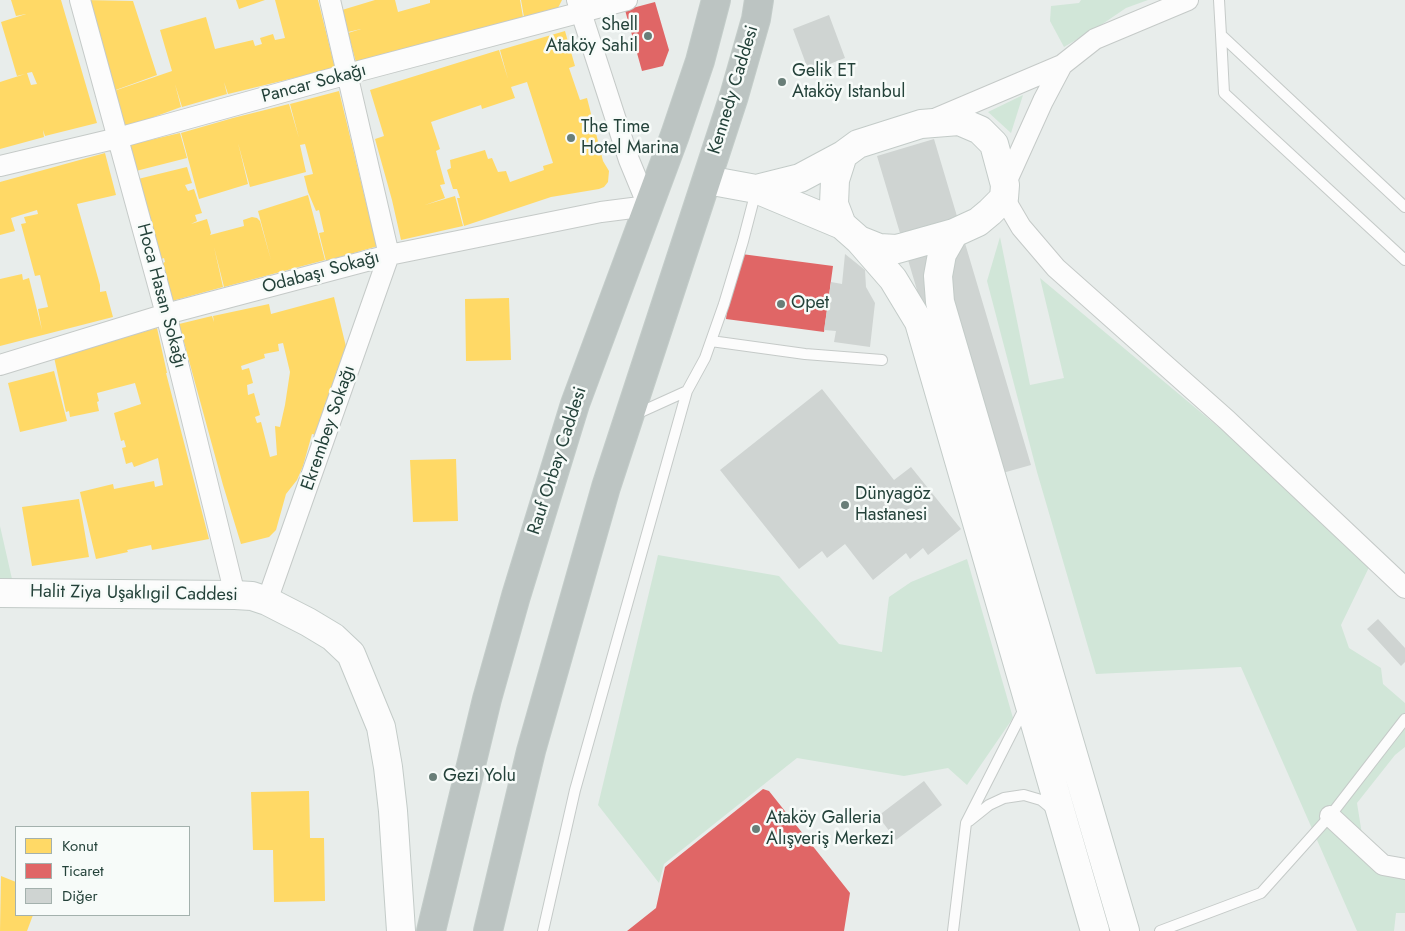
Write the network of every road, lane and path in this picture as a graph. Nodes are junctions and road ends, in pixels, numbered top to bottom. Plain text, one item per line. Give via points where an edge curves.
1 (80, 0) edge
2 (330, 0) edge
3 (627, 0) edge
4 (716, 0) edge
5 (759, 0) edge
6 (1188, 0) edge
7 (1219, 0) edge
8 (578, 7) edge
9 (1221, 35) junction
10 (1062, 65) junction
11 (348, 74) junction
12 (921, 124) junction
13 (118, 138) junction
14 (843, 155) junction
15 (0, 166) edge
16 (707, 180) junction
17 (756, 189) junction
18 (1004, 192) junction
19 (648, 206) junction
20 (1405, 207) edge
21 (851, 233) junction
22 (954, 233) junction
23 (389, 255) junction
24 (1405, 260) edge
25 (166, 314) junction
26 (711, 341) junction
27 (882, 360) dead end
28 (0, 365) edge
29 (687, 392) junction
30 (628, 417) junction
31 (1405, 588) edge
32 (0, 593) edge
33 (235, 594) junction
34 (267, 600) junction
35 (1028, 700) junction
36 (1405, 719) edge
37 (1330, 816) junction
38 (966, 823) junction
39 (1064, 824) junction
40 (1405, 869) edge
41 (401, 931) edge
42 (431, 931) edge
43 (488, 931) edge
44 (543, 931) edge
45 (953, 931) edge
46 (1095, 931) edge
47 (1125, 931) edge
48 (1160, 931) edge

1 - 13 street, Hoca Hasan Sokağı
2 - 11 street
3 - 8 street, Pancar Sokağı
4 - 19 highway, Rauf Orbay Caddesi via 700,61
5 - 16 highway, Kennedy Caddesi via 734,96
6 - 10 street via 1095,38
7 - 9 lane
8 - 11 street, Pancar Sokağı
8 - 19 street via 629,160
9 - 20 lane
9 - 24 lane via 1224,93
10 - 12 street
10 - 18 street via 1042,101
11 - 13 street, Pancar Sokağı
11 - 23 street
12 - 14 street via 858,144
12 - 18 street via 959,121 980,130 994,144
13 - 15 street, Pancar Sokağı
13 - 25 street, Hoca Hasan Sokağı
14 - 17 street via 800,178
14 - 21 street via 835,180 834,204
16 - 17 street
16 - 30 highway
17 - 21 street
17 - 26 lane
18 - 22 street via 990,212 978,222
18 - 31 street via 1021,227 1056,268 1227,420
19 - 23 street, Odabaşı Sokağı via 601,212
19 - 42 highway, Rauf Orbay Caddesi via 575,404 518,587
21 - 22 street via 879,248 897,249
21 - 35 street via 893,279 918,322
22 - 47 street via 942,254 938,276 940,302
23 - 25 street, Odabaşı Sokağı
23 - 34 street, Ekrembey Sokağı
25 - 28 street, Odabaşı Sokağı
25 - 33 street, Hoca Hasan Sokağı
26 - 27 lane via 805,354
26 - 29 lane
29 - 30 lane
29 - 44 lane via 582,761
30 - 43 highway via 531,751
32 - 33 street, Halit Ziya Uşaklıgil Caddesi
33 - 34 street, Halit Ziya Uşaklıgil Caddesi
34 - 41 street, Halit Ziya Uşaklıgil Caddesi via 333,637 351,654 369,696 381,727 388,767
35 - 38 lane
35 - 39 street
36 - 37 lane
37 - 40 street via 1382,865
37 - 48 lane via 1261,893
38 - 39 lane via 1004,798 1024,795 1041,800
38 - 45 lane
39 - 46 street

